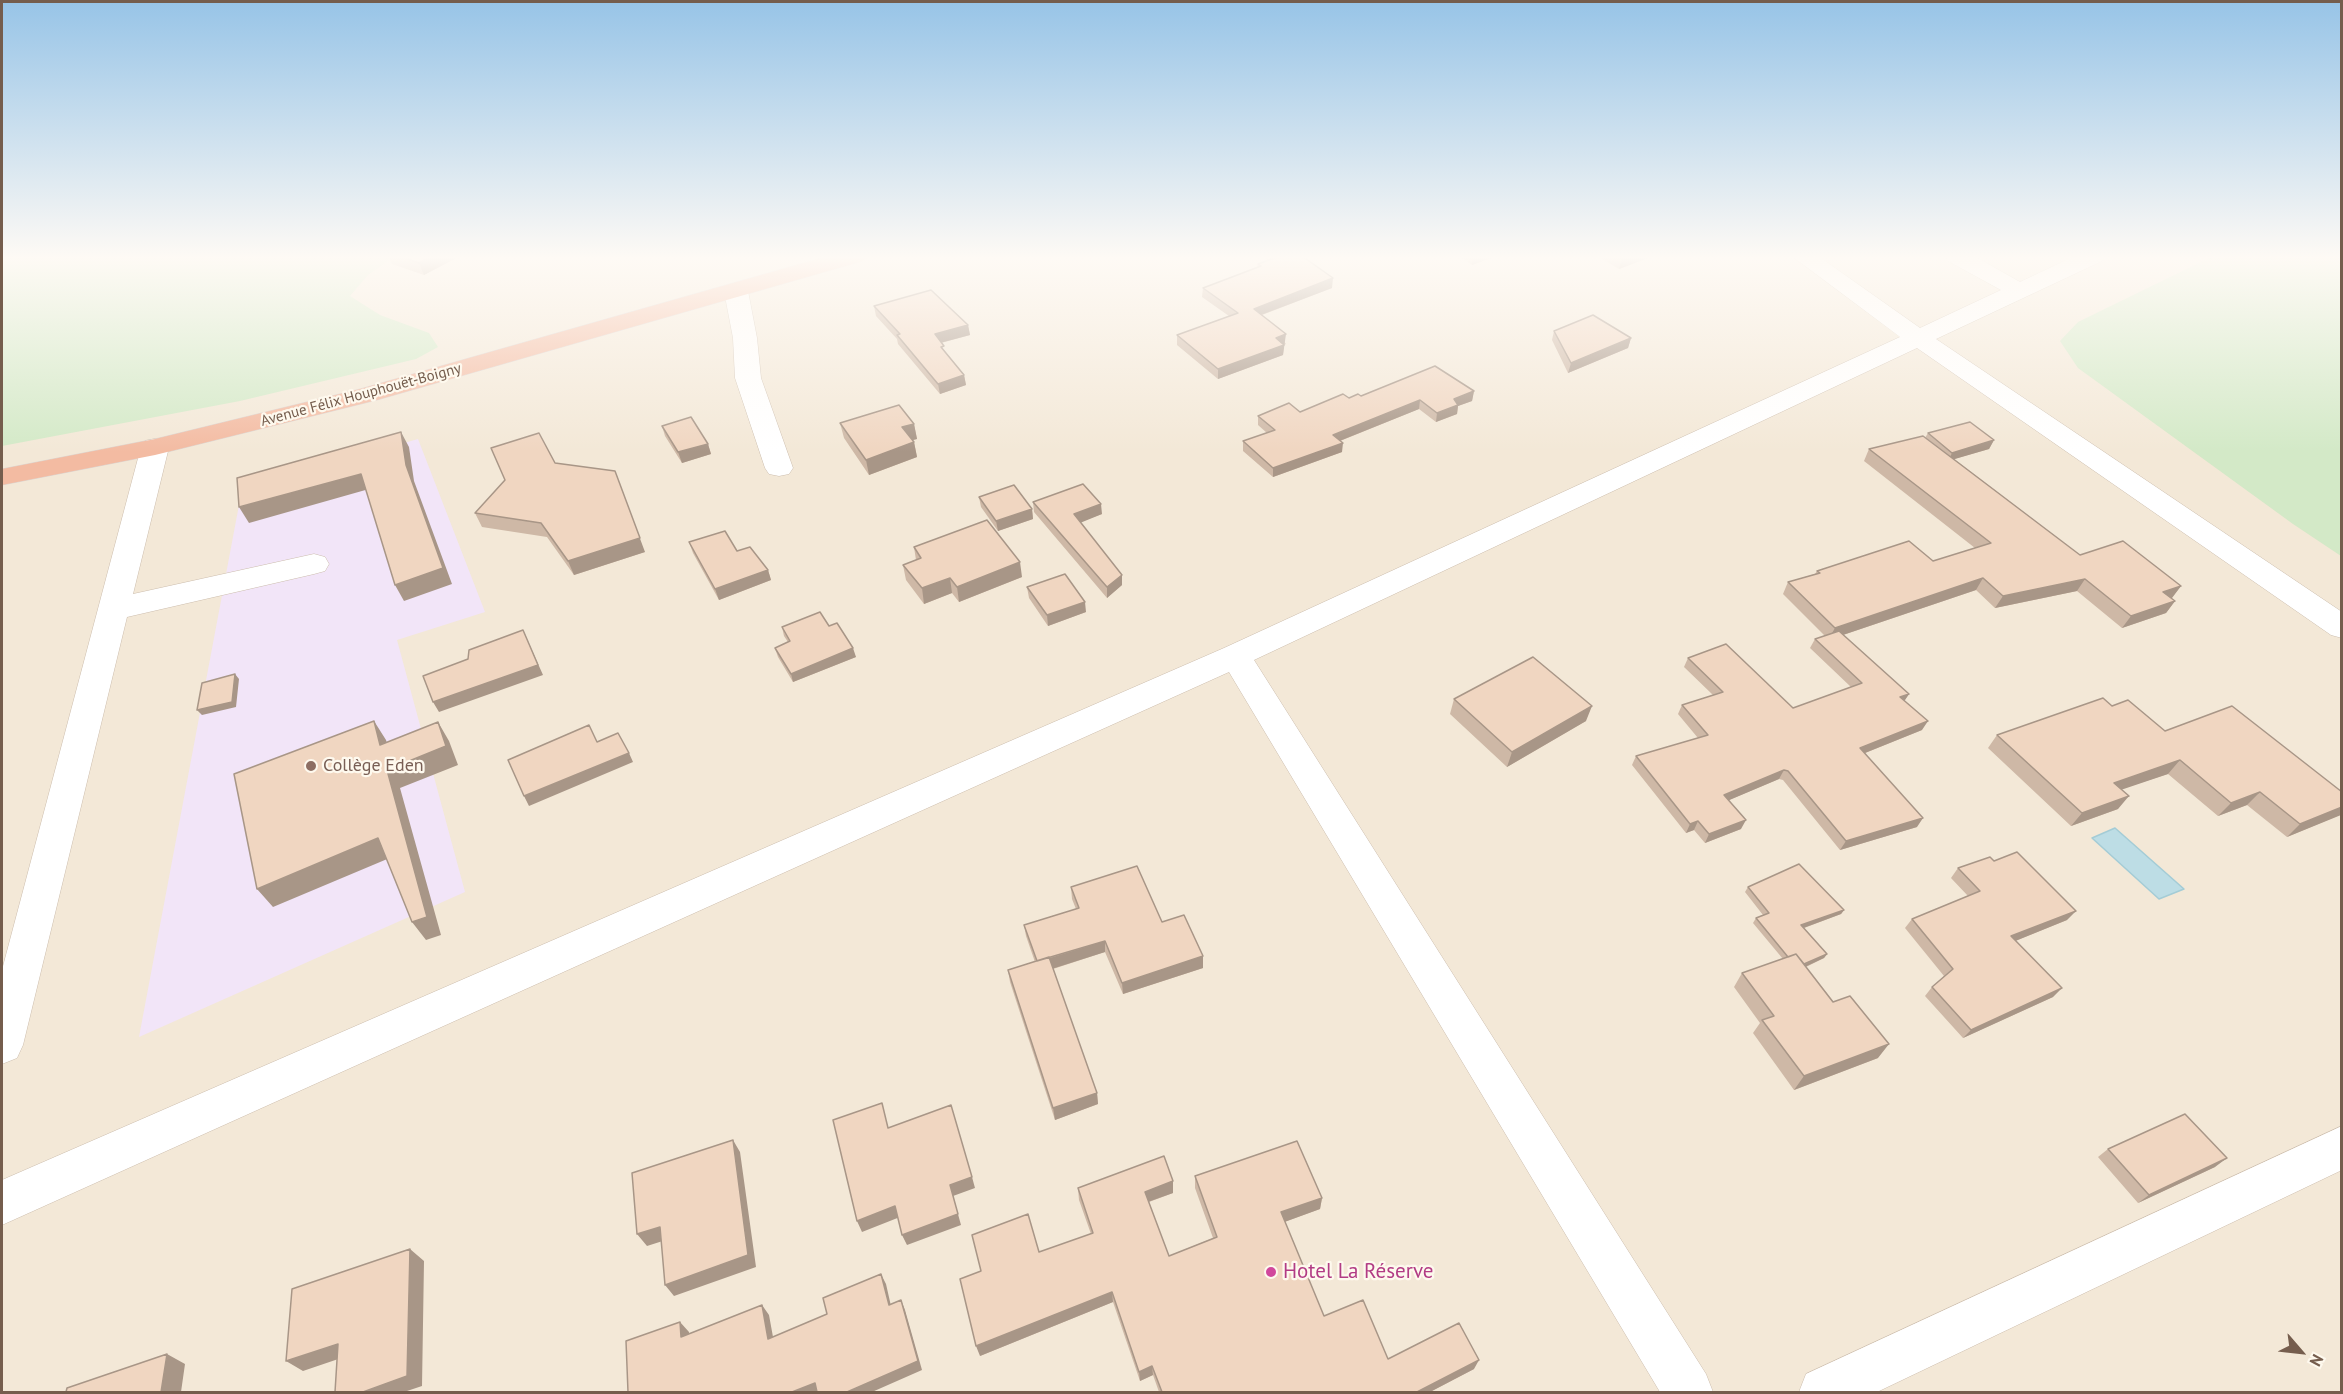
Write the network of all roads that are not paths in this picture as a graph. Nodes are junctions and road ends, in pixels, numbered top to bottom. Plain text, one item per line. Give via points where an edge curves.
1 (630, 321) edge
2 (742, 321) edge
3 (1894, 321) edge
4 (1953, 321) edge
5 (1918, 338) junction
6 (155, 447) junction
7 (779, 468) dead end
8 (2, 477) edge
9 (314, 564) dead end
10 (114, 609) junction
11 (2342, 627) edge
12 (1235, 656) junction
13 (2, 1045) edge
14 (2342, 1147) edge
15 (2, 1203) edge
16 (1688, 1392) edge
17 (1824, 1392) edge

1 - 6 highway, Avenue Félix Houphouët-Boigny via 368,395
2 - 7 street via 748,378
3 - 5 street
4 - 5 street
5 - 11 street
5 - 12 street
6 - 8 highway, Avenue Félix Houphouët-Boigny
6 - 10 street
9 - 10 street
10 - 13 street
12 - 15 street
12 - 16 street
14 - 17 street

